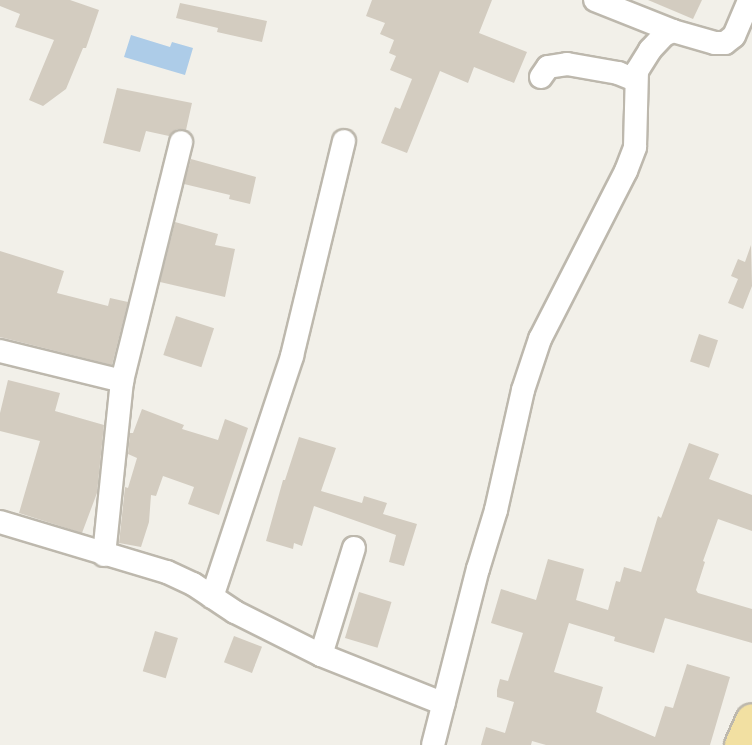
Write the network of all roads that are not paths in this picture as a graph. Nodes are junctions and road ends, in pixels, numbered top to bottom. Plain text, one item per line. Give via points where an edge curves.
1 (596, 0) edge
2 (749, 0) edge
3 (674, 31) junction
4 (541, 77) dead end
5 (635, 80) junction
6 (344, 141) dead end
7 (181, 142) dead end
8 (0, 351) edge
9 (122, 381) junction
10 (0, 522) edge
11 (354, 548) dead end
12 (104, 555) junction
13 (212, 597) junction
14 (321, 655) junction
15 (444, 704) junction
16 (752, 720) edge
17 (433, 745) edge
18 (741, 745) edge

1 - 3 street
2 - 3 street via 734,36 725,43 715,44
3 - 5 street via 664,35 650,50
4 - 5 street via 548,67 567,64
5 - 15 street via 635,147 536,349
6 - 13 street via 292,356
7 - 9 street
8 - 9 street
9 - 12 street
10 - 12 street
11 - 14 street
12 - 13 street via 167,572
13 - 14 street
14 - 15 street
15 - 17 street
16 - 18 main road

